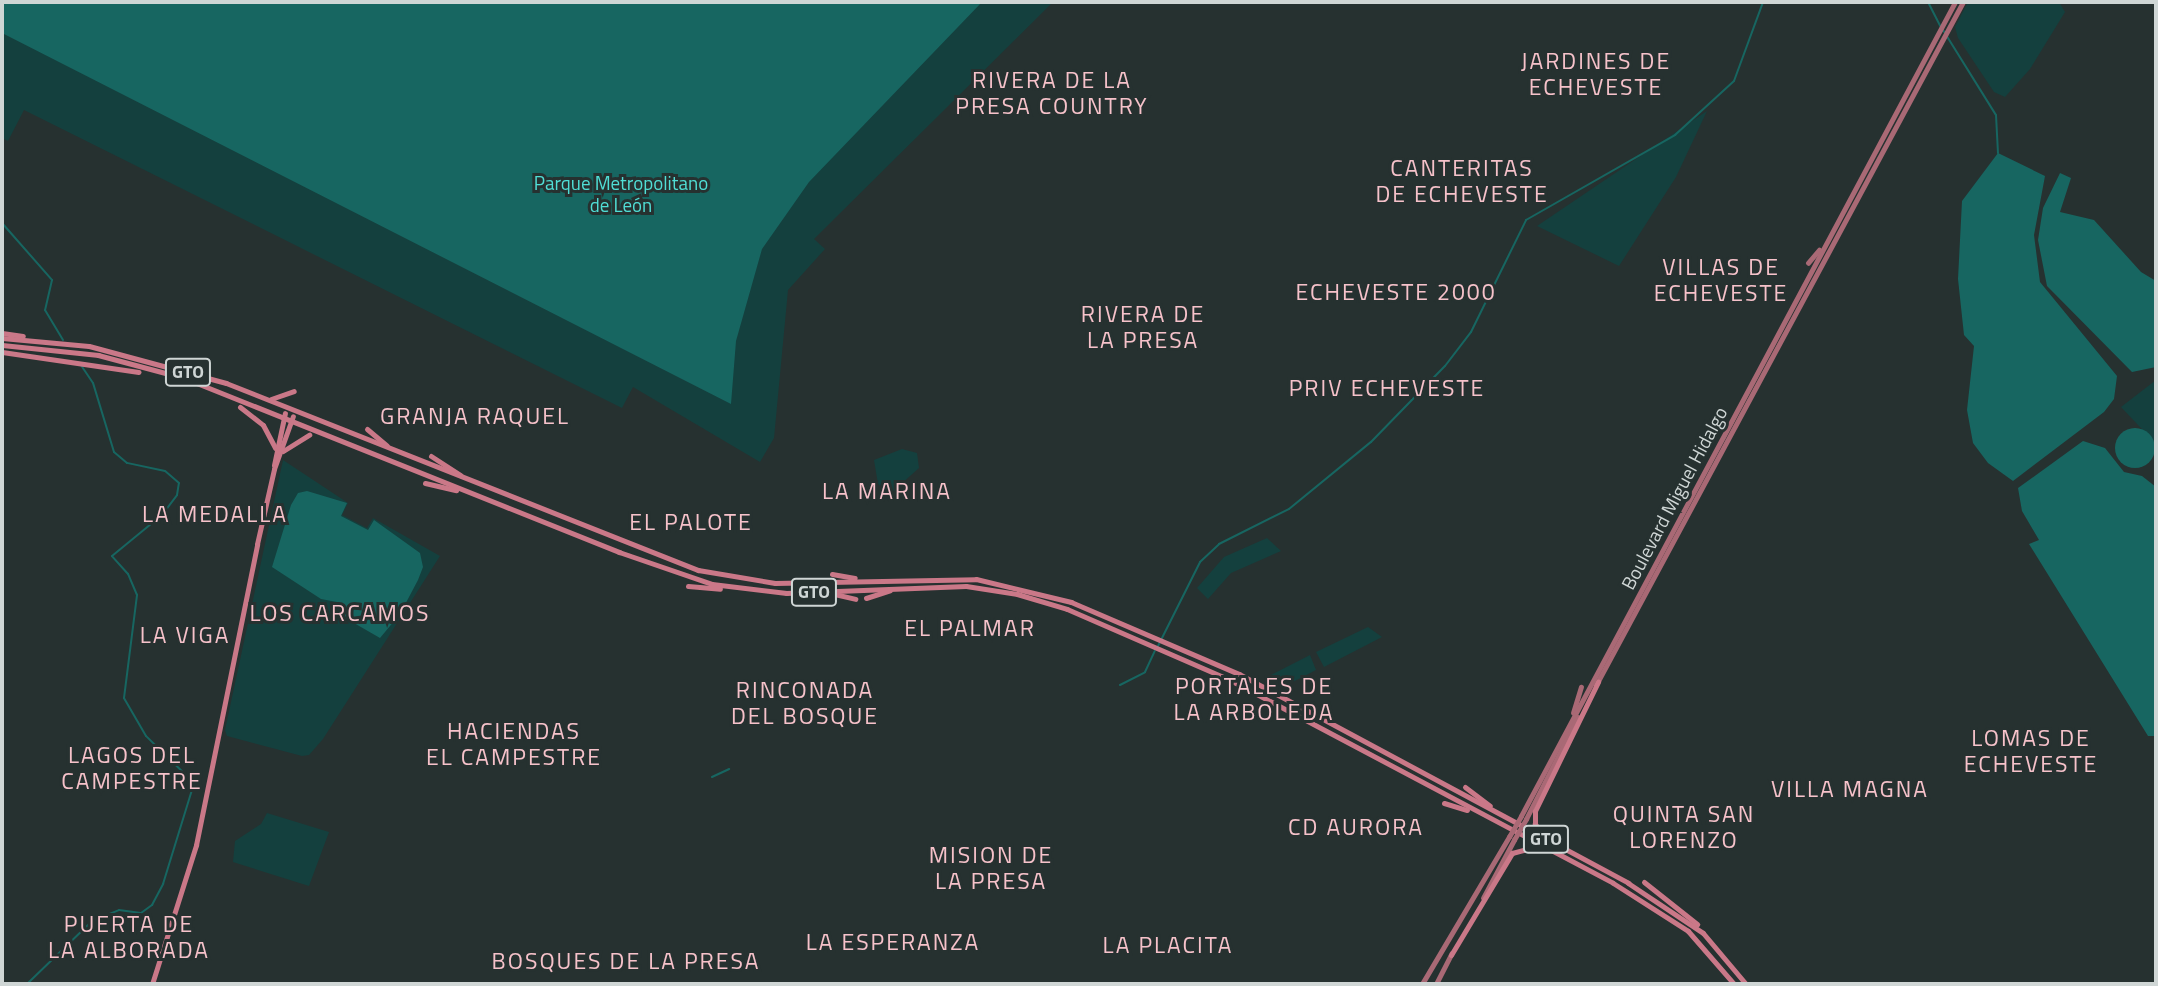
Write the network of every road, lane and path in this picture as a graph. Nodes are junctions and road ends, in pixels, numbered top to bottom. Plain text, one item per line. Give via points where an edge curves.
1 (1955, 2) edge
2 (1964, 2) edge
3 (1830, 235) junction
4 (1808, 263) dead end
5 (2, 332) edge
6 (2, 338) edge
7 (32, 339) junction
8 (2, 345) edge
9 (2, 352) edge
10 (117, 359) junction
11 (294, 391) dead end
12 (267, 398) junction
13 (240, 407) dead end
14 (287, 407) junction
15 (294, 410) junction
16 (284, 416) junction
17 (292, 419) junction
18 (367, 429) dead end
19 (309, 436) dead end
20 (285, 440) junction
21 (274, 443) junction
22 (392, 450) junction
23 (281, 453) junction
24 (431, 456) dead end
25 (274, 469) junction
26 (472, 482) junction
27 (425, 483) dead end
28 (472, 494) junction
29 (832, 574) dead end
30 (868, 580) junction
31 (688, 586) dead end
32 (899, 587) junction
33 (751, 590) junction
34 (824, 592) junction
35 (866, 597) dead end
36 (855, 599) dead end
37 (1598, 682) junction
38 (1581, 687) dead end
39 (1570, 724) junction
40 (1465, 787) dead end
41 (1444, 803) dead end
42 (1503, 817) junction
43 (1523, 818) junction
44 (1494, 820) junction
45 (1512, 839) junction
46 (1548, 840) junction
47 (1542, 845) junction
48 (1644, 882) dead end
49 (1703, 933) junction
50 (1451, 955) junction
51 (152, 984) edge
52 (1422, 984) edge
53 (1436, 984) edge
54 (1734, 984) edge
55 (1746, 984) edge

1 - 3 main road, Boulevard Miguel Hidalgo
2 - 37 main road, Boulevard Miguel Hidalgo
3 - 4 main road
3 - 39 main road, Boulevard Miguel Hidalgo
5 - 7 main road
6 - 7 main road, GTO
7 - 12 main road, GTO via 87,346 194,373
8 - 10 main road, GTO
9 - 10 main road via 139,372
10 - 16 main road, GTO
11 - 12 main road
12 - 14 main road, GTO
13 - 21 main road via 263,425
14 - 15 main road, GTO
14 - 16 main road
15 - 17 main road
15 - 22 main road, GTO
16 - 17 main road, GTO
16 - 21 main road
17 - 20 main road
17 - 28 main road, GTO
18 - 22 main road
19 - 23 main road
20 - 21 main road
20 - 23 main road
21 - 25 main road
22 - 26 main road, GTO
23 - 25 main road
24 - 26 main road
25 - 51 main road via 196,845
26 - 30 main road, GTO via 698,570 765,582
27 - 28 main road
28 - 33 main road, GTO via 667,570
29 - 30 main road
30 - 42 main road, GTO via 1001,582 1071,602 1239,674
31 - 33 main road
32 - 34 main road, GTO
32 - 35 main road
32 - 44 main road, GTO via 955,585 1017,594 1077,613 1230,680
33 - 34 main road, GTO
34 - 36 main road
37 - 43 main road, Boulevard Miguel Hidalgo
37 - 46 main road via 1535,811 1537,828
38 - 39 main road
39 - 43 main road, Boulevard Miguel Hidalgo
40 - 42 main road
41 - 44 main road
42 - 46 main road, GTO
43 - 45 main road, Boulevard Miguel Hidalgo, bridge
44 - 47 main road, GTO
45 - 50 main road, Boulevard Miguel Hidalgo
45 - 52 main road, Boulevard Miguel Hidalgo
46 - 49 main road, GTO via 1655,899
47 - 50 main road via 1512,853
47 - 54 main road, GTO via 1675,920 1710,952
48 - 49 main road via 1683,910
49 - 55 main road, GTO
50 - 53 main road, Boulevard Miguel Hidalgo

